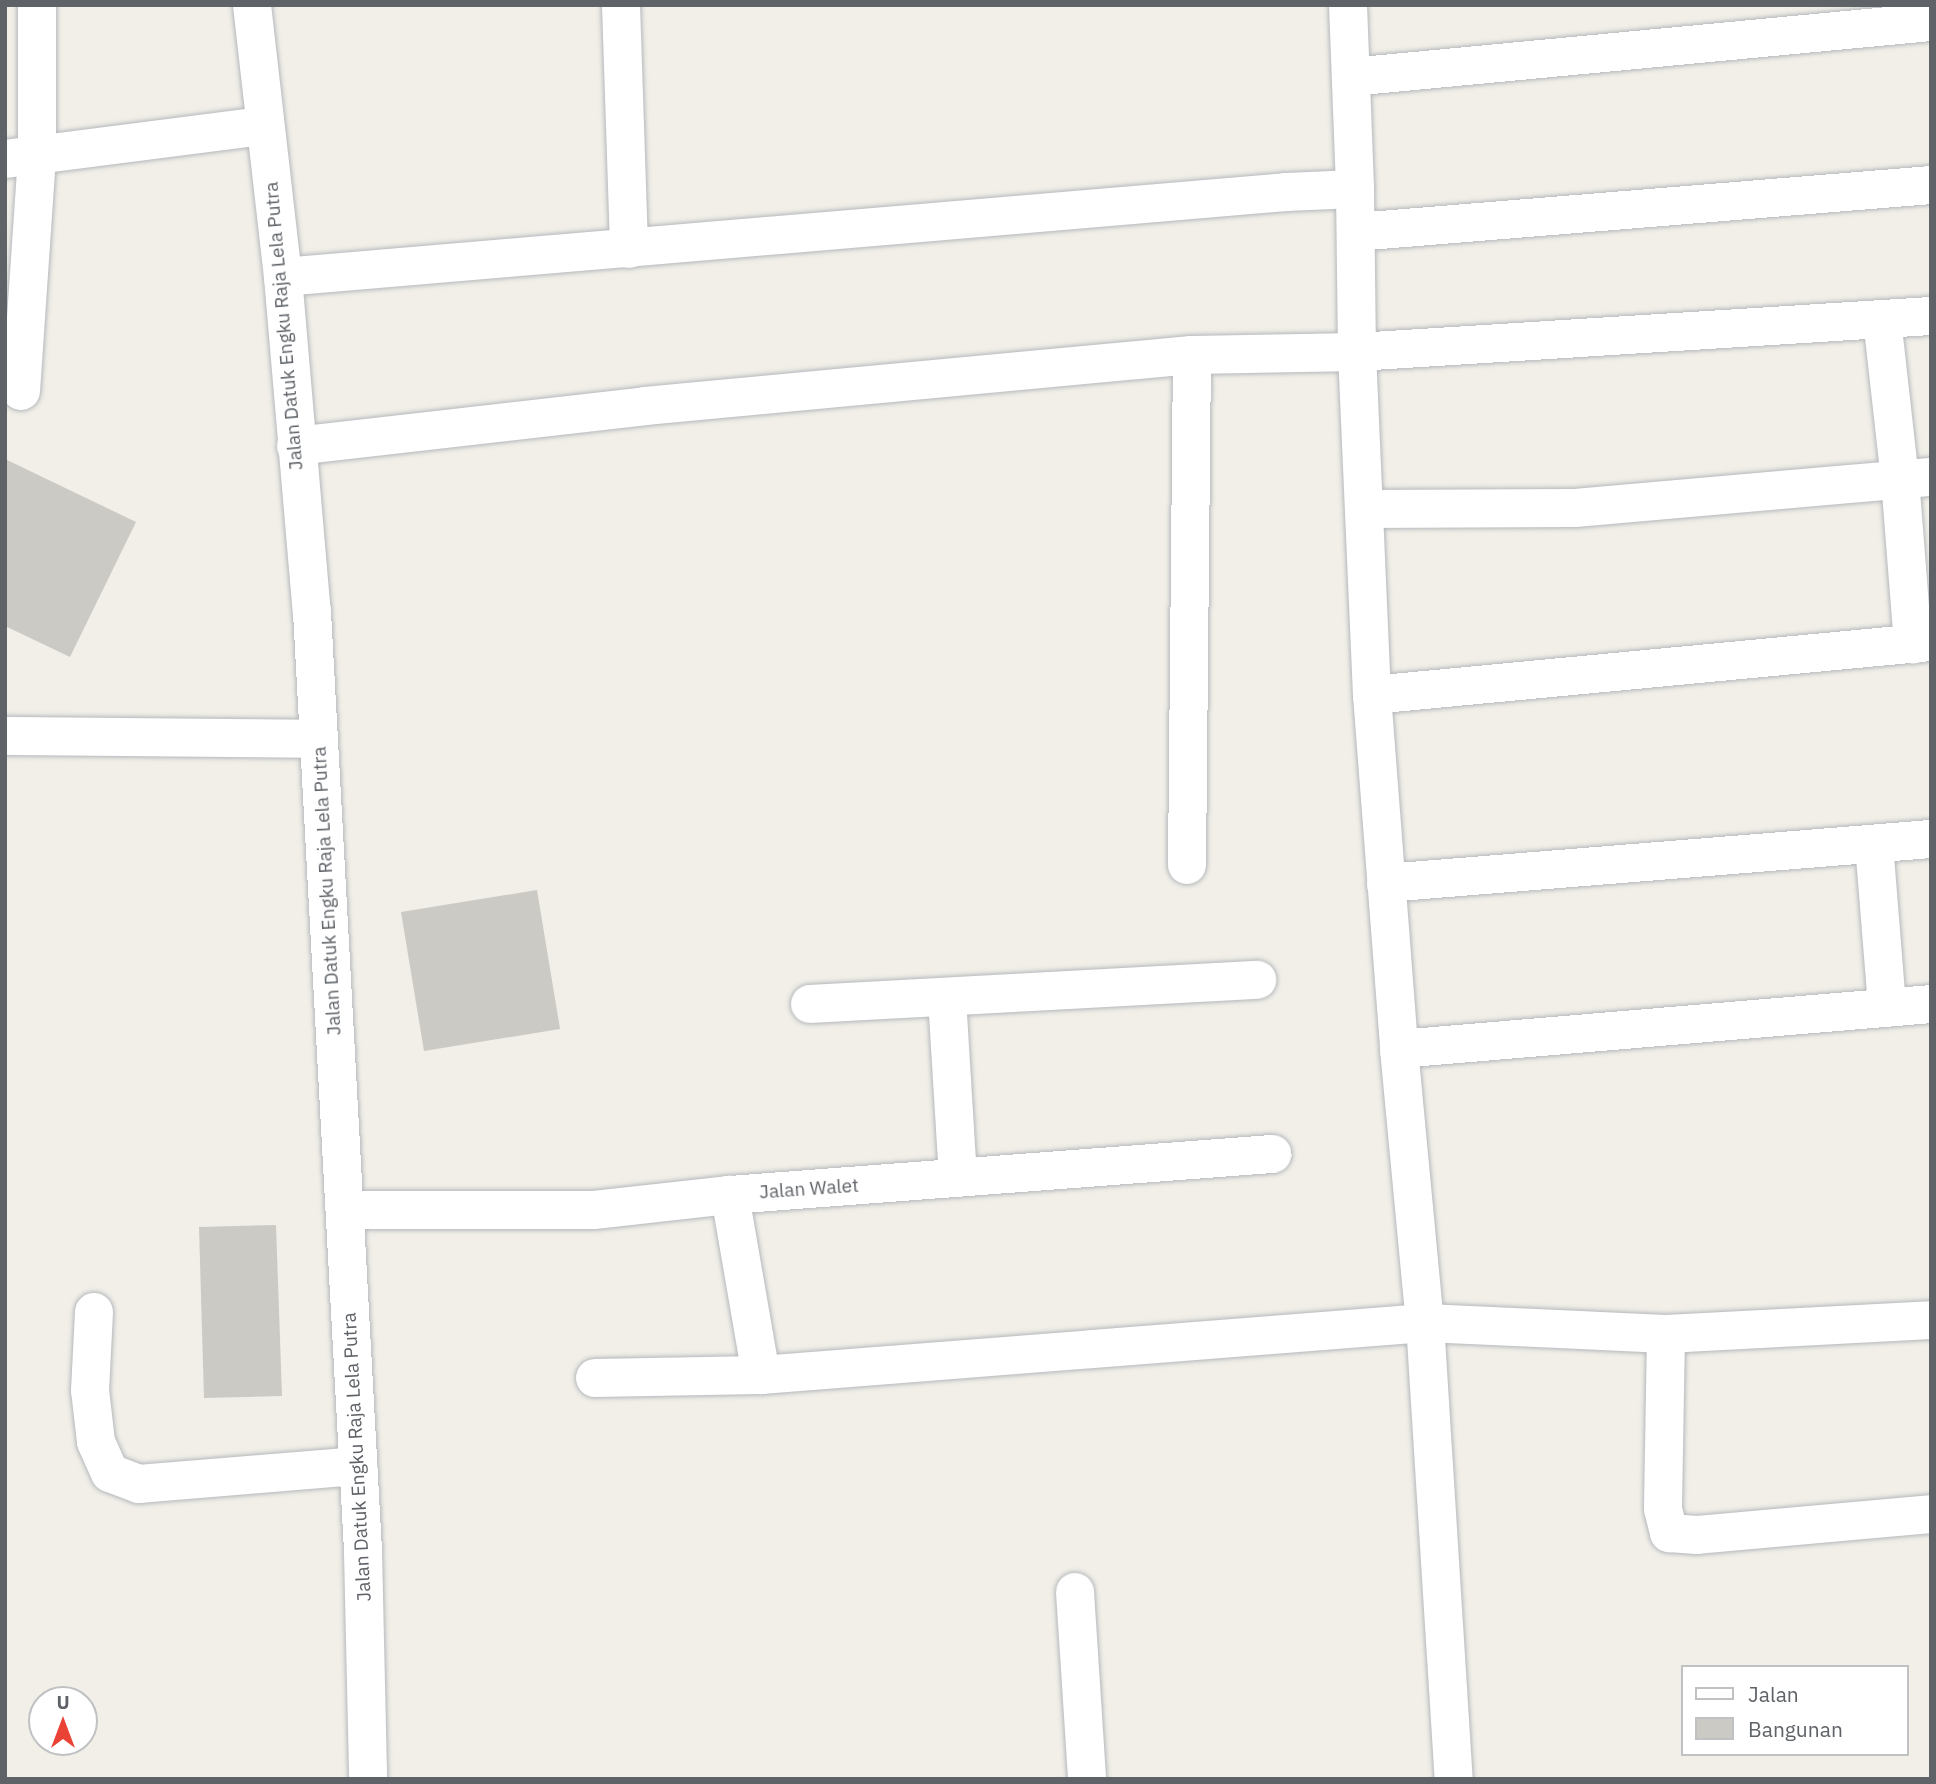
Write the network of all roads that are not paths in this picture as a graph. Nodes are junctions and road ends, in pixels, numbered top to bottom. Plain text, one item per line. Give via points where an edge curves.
1 (37, 5) edge
2 (252, 5) edge
3 (621, 5) edge
4 (1348, 5) edge
5 (1931, 22) edge
6 (1350, 77) junction
7 (264, 126) junction
8 (21, 158) edge
9 (1931, 185) edge
10 (1355, 189) junction
11 (1356, 232) junction
12 (629, 249) junction
13 (283, 277) junction
14 (1931, 316) edge
15 (1882, 319) junction
16 (1356, 352) junction
17 (1192, 355) junction
18 (21, 391) dead end
19 (296, 446) junction
20 (1915, 478) edge
21 (1364, 509) junction
22 (1922, 643) edge
23 (1372, 695) junction
24 (5, 736) edge
25 (319, 739) junction
26 (1931, 839) edge
27 (1874, 844) junction
28 (1187, 864) dead end
29 (1386, 883) junction
30 (1257, 980) dead end
31 (947, 998) junction
32 (810, 1004) dead end
33 (1931, 1004) edge
34 (1887, 1007) junction
35 (1399, 1049) junction
36 (1272, 1154) dead end
37 (958, 1178) junction
38 (730, 1195) junction
39 (345, 1210) junction
40 (94, 1312) dead end
41 (1931, 1320) edge
42 (1425, 1323) junction
43 (1666, 1334) junction
44 (761, 1376) junction
45 (594, 1378) dead end
46 (358, 1466) junction
47 (1931, 1514) edge
48 (1075, 1592) dead end
49 (368, 1779) edge
50 (1087, 1779) edge
51 (1454, 1779) edge

1 - 8 street
2 - 7 street, Jalan Datuk Engku Raja Lela Putra
3 - 12 street
4 - 6 street
5 - 6 street
6 - 10 street
7 - 8 street
7 - 13 street, Jalan Datuk Engku Raja Lela Putra
8 - 18 street
9 - 11 street
10 - 11 street
10 - 12 street
11 - 16 street
12 - 13 street
13 - 19 street, Jalan Datuk Engku Raja Lela Putra
14 - 15 street
15 - 16 street
15 - 20 street
16 - 17 street
16 - 21 street
17 - 19 street via 659,405
17 - 28 street
19 - 25 street, Jalan Datuk Engku Raja Lela Putra
20 - 21 street via 1575,508
20 - 22 street
21 - 23 street
22 - 23 street
23 - 29 street
24 - 25 street
25 - 39 street, Jalan Datuk Engku Raja Lela Putra
26 - 27 street
27 - 29 street
27 - 34 street
29 - 35 street
30 - 31 street
31 - 32 street
31 - 37 street
33 - 34 street
34 - 35 street
35 - 42 street
36 - 37 street, Jalan Walet
37 - 38 street, Jalan Walet
38 - 39 street, Jalan Walet via 594,1210
38 - 44 street
39 - 46 street, Jalan Datuk Engku Raja Lela Putra
40 - 46 street via 90,1390 96,1442 110,1473 139,1484
41 - 43 street
42 - 43 street
42 - 44 street
42 - 51 street
43 - 47 street via 1663,1509 1669,1533 1697,1535
44 - 45 street
46 - 49 street, Jalan Datuk Engku Raja Lela Putra
48 - 50 street

